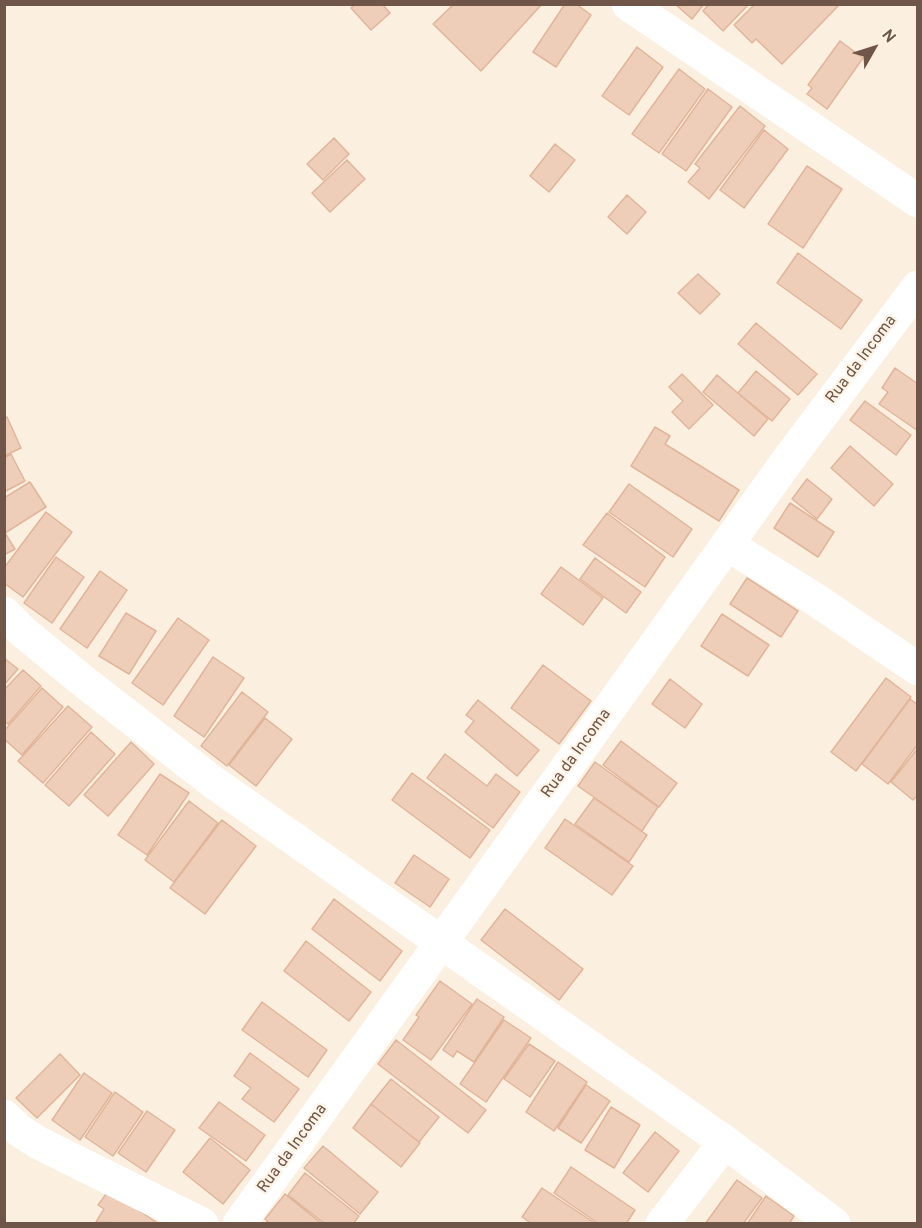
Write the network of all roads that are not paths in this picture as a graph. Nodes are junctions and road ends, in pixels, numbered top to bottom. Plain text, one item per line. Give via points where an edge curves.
1 (628, 4) edge
2 (918, 201) edge
3 (918, 287) edge
4 (728, 545) junction
5 (4, 613) edge
6 (918, 669) edge
7 (441, 944) junction
8 (4, 1116) edge
9 (725, 1142) junction
10 (202, 1224) edge
11 (239, 1224) edge
12 (662, 1224) edge
13 (834, 1224) edge

1 - 2 street
3 - 4 street, Rua da Incoma
4 - 6 street
4 - 7 street, Rua da Incoma
5 - 7 street via 150,735
7 - 9 street
7 - 11 street, Rua da Incoma
8 - 10 street via 28,1138
9 - 12 street
9 - 13 street

